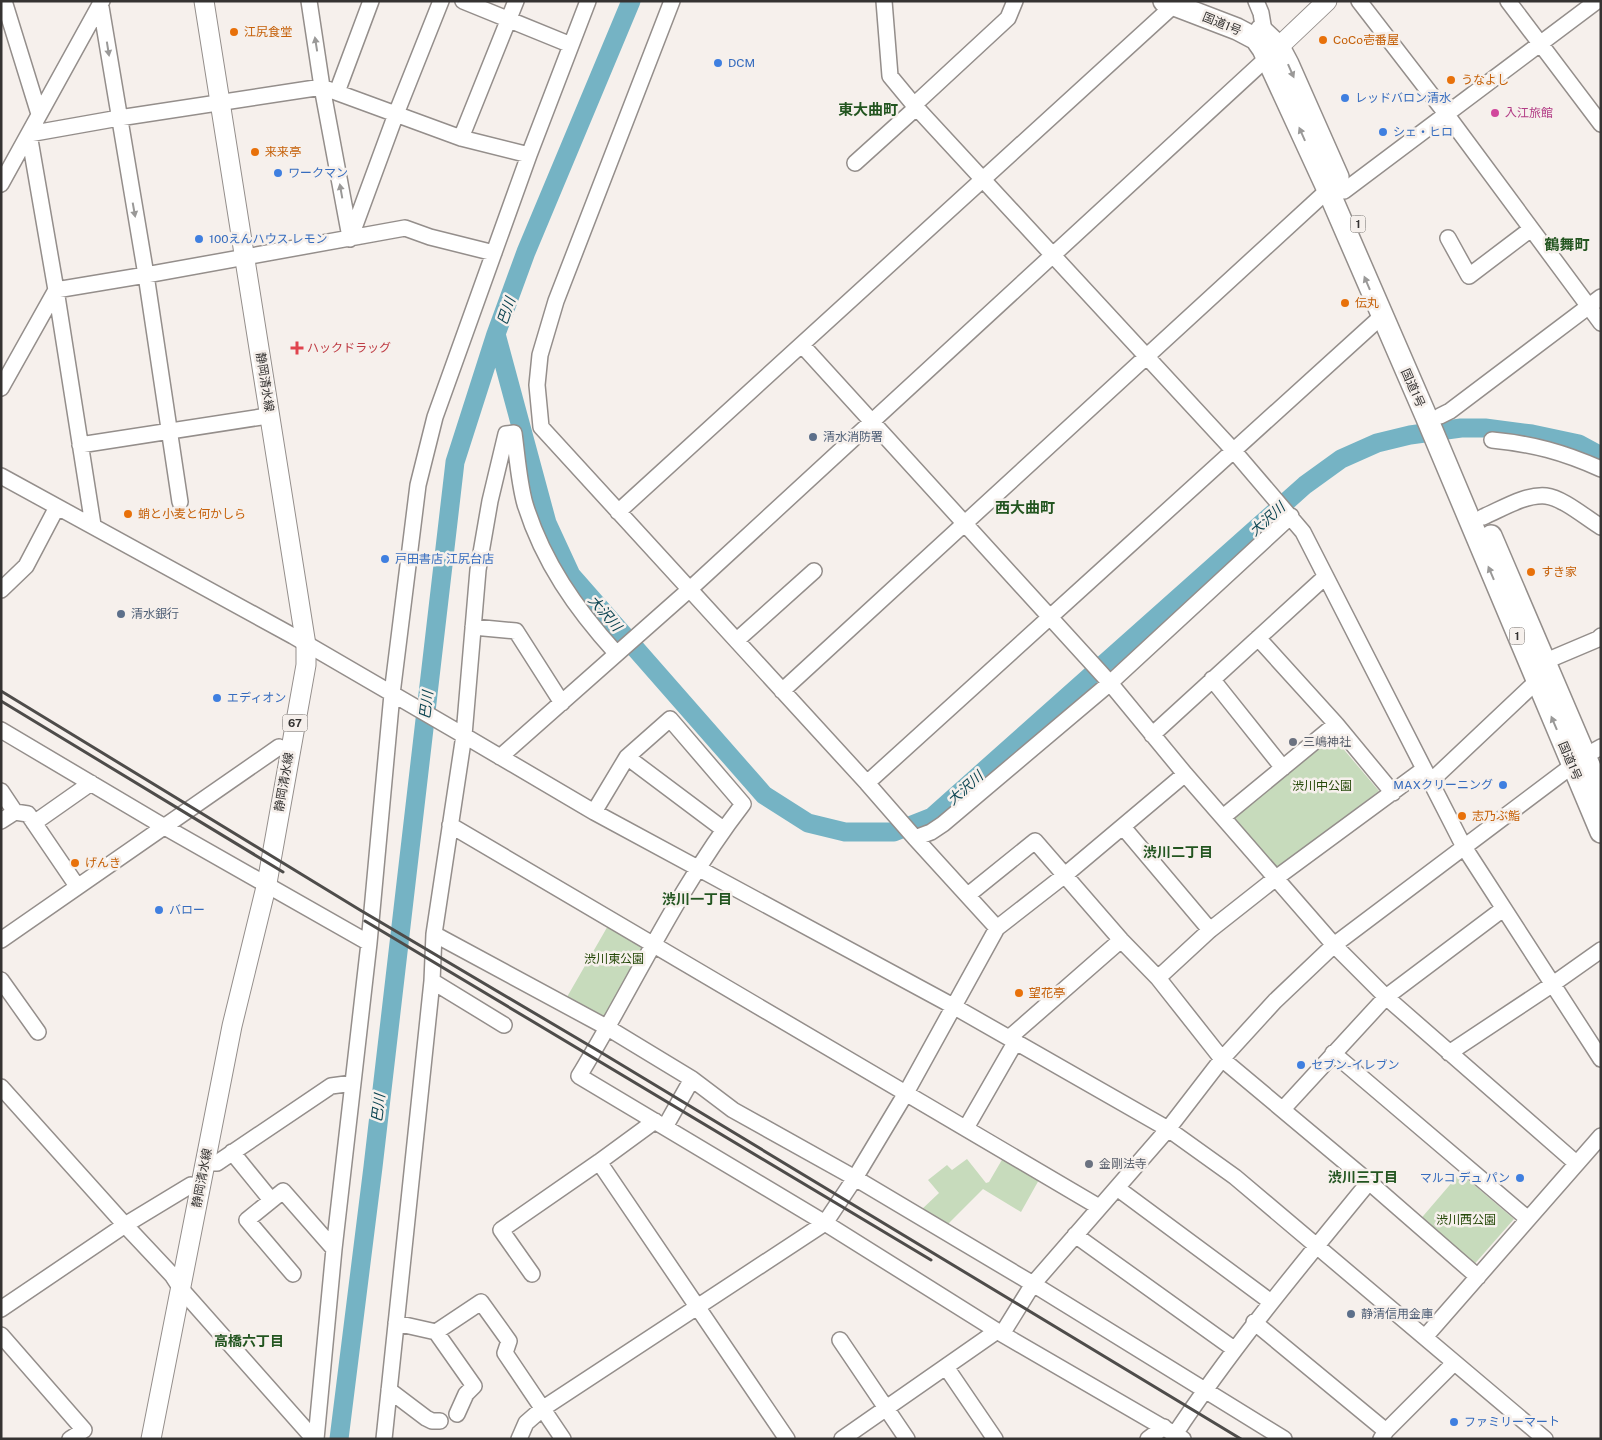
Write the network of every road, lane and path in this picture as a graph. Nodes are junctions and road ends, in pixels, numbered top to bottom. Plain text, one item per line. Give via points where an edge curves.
1 (4, 1) edge
2 (194, 1) edge
3 (204, 1) edge
4 (309, 1) edge
5 (371, 1) edge
6 (441, 1) edge
7 (463, 1) edge
8 (516, 1) edge
9 (588, 1) edge
10 (672, 1) edge
11 (884, 1) edge
12 (1015, 1) edge
13 (1195, 1) edge
14 (1256, 1) edge
15 (1326, 1) edge
16 (1359, 1) edge
17 (1508, 1) edge
18 (1597, 1) edge
19 (101, 2) edge
20 (1169, 3) edge
21 (509, 19) junction
22 (1260, 35) junction
23 (1540, 44) junction
24 (571, 45) junction
25 (1273, 53) junction
26 (330, 90) junction
27 (215, 102) junction
28 (916, 106) junction
29 (39, 114) junction
30 (396, 114) junction
31 (1447, 115) junction
32 (119, 118) junction
33 (1601, 124) edge
34 (29, 134) junction
35 (461, 138) junction
36 (528, 155) junction
37 (855, 163) dead end
38 (984, 178) junction
39 (1, 184) edge
40 (1336, 190) junction
41 (1531, 229) junction
42 (1448, 238) dead end
43 (350, 239) junction
44 (494, 253) junction
45 (1054, 256) junction
46 (241, 258) junction
47 (146, 275) junction
48 (56, 290) junction
49 (1601, 297) edge
50 (1588, 306) junction
51 (1382, 316) junction
52 (1601, 323) edge
53 (802, 345) junction
54 (1146, 357) junction
55 (1, 388) edge
56 (261, 417) junction
57 (872, 423) junction
58 (538, 427) junction
59 (1439, 428) junction
60 (168, 431) junction
61 (514, 433) junction
62 (1492, 440) dead end
63 (80, 445) junction
64 (1233, 450) junction
65 (1601, 469) edge
66 (1, 476) edge
67 (180, 502) dead end
68 (57, 507) junction
69 (618, 512) junction
70 (1291, 516) junction
71 (1483, 517) junction
72 (964, 524) junction
73 (93, 525) junction
74 (1601, 528) edge
75 (814, 571) dead end
76 (1326, 577) junction
77 (690, 589) junction
78 (1, 590) edge
79 (1051, 618) junction
80 (473, 626) junction
81 (1258, 638) junction
82 (1600, 639) edge
83 (737, 640) junction
84 (300, 641) junction
85 (617, 652) junction
86 (1546, 662) junction
87 (1212, 679) junction
88 (1536, 682) junction
89 (1110, 683) junction
90 (782, 691) junction
91 (395, 696) junction
92 (562, 703) junction
93 (1336, 724) junction
94 (1, 730) edge
95 (462, 733) junction
96 (1152, 735) junction
97 (279, 747) junction
98 (1586, 756) edge
99 (500, 757) junction
100 (627, 757) junction
101 (1283, 768) junction
102 (1185, 774) junction
103 (1428, 775) junction
104 (91, 783) junction
105 (867, 783) junction
106 (1, 791) edge
107 (1393, 793) junction
108 (1601, 793) edge
109 (15, 812) junction
110 (594, 812) junction
111 (1223, 817) junction
112 (1, 821) edge
113 (34, 823) junction
114 (450, 825) junction
115 (163, 826) junction
116 (1123, 827) junction
117 (723, 829) junction
118 (1601, 832) edge
119 (915, 838) junction
120 (1464, 847) junction
121 (697, 868) junction
122 (1065, 875) junction
123 (1276, 878) junction
124 (262, 881) junction
125 (76, 886) junction
126 (968, 895) junction
127 (1503, 909) junction
128 (997, 928) junction
129 (1210, 930) junction
130 (434, 934) junction
131 (1, 940) edge
132 (1121, 940) junction
133 (369, 943) junction
134 (652, 944) junction
135 (1334, 945) junction
136 (1601, 950) edge
137 (1158, 978) junction
138 (1, 980) edge
139 (432, 981) junction
140 (1553, 984) junction
141 (1386, 997) junction
142 (953, 1006) junction
143 (504, 1025) dead end
144 (608, 1028) junction
145 (38, 1032) dead end
146 (1012, 1040) junction
147 (1333, 1053) junction
148 (1449, 1053) junction
149 (1222, 1059) junction
150 (1601, 1060) edge
151 (692, 1079) junction
152 (352, 1083) junction
153 (1, 1087) edge
154 (906, 1093) junction
155 (1283, 1109) junction
156 (660, 1124) junction
157 (966, 1128) junction
158 (1168, 1129) junction
159 (1601, 1136) edge
160 (232, 1152) junction
161 (599, 1162) junction
162 (206, 1163) junction
163 (1576, 1163) junction
164 (855, 1178) junction
165 (1369, 1182) junction
166 (191, 1185) junction
167 (1117, 1188) junction
168 (271, 1200) junction
169 (1099, 1207) junction
170 (1528, 1219) junction
171 (825, 1223) junction
172 (125, 1226) junction
173 (1075, 1235) junction
174 (1317, 1245) junction
175 (334, 1249) junction
176 (293, 1274) dead end
177 (532, 1274) dead end
178 (1478, 1276) junction
179 (176, 1282) junction
180 (1033, 1284) junction
181 (1271, 1302) junction
182 (696, 1306) junction
183 (1, 1309) edge
184 (1254, 1322) junction
185 (396, 1323) junction
186 (436, 1332) junction
187 (1000, 1332) junction
188 (1, 1334) edge
189 (1425, 1338) junction
190 (840, 1340) dead end
191 (1234, 1349) junction
192 (1454, 1364) junction
193 (946, 1367) junction
194 (389, 1390) junction
195 (1204, 1390) junction
196 (542, 1408) junction
197 (886, 1408) junction
198 (457, 1414) dead end
199 (440, 1421) dead end
200 (1174, 1433) edge
201 (88, 1434) edge
202 (1383, 1435) edge
203 (70, 1439) edge
204 (140, 1439) edge
205 (151, 1439) edge
206 (315, 1439) edge
207 (384, 1439) edge
208 (519, 1439) edge
209 (563, 1439) edge
210 (787, 1439) edge
211 (842, 1439) edge
212 (907, 1439) edge
213 (995, 1439) edge
214 (1148, 1439) edge
215 (1284, 1439) edge
216 (1545, 1439) edge

1 - 29 street
2 - 27 main road, 静岡清水線 / 67
3 - 27 main road, 静岡清水線 / 67
26 -> 4 street
5 - 26 street
6 - 30 street
7 - 21 street
8 - 21 street
9 - 24 street
10 - 58 street via 553,310 540,355
11 - 28 street via 890,76
12 - 28 street via 1008,18
13 - 22 highway, 国道1号 via 1241,19
14 - 22 street via 1261,13
15 - 25 main road
16 - 31 street
17 - 23 street
18 - 23 street
19 - 29 street
19 -> 32 street
20 - 22 highway, 国道1号
20 - 38 street
21 - 24 street
21 - 35 street
22 - 25 highway, 国道1号 / 1
23 - 31 street
23 - 33 street
24 - 36 street
25 - 40 highway, 国道1号 / 1
25 - 45 street
26 - 27 street
26 - 30 street
43 -> 26 street
27 - 32 street
27 - 46 main road, 静岡清水線 / 67
28 - 37 street
28 - 38 street
29 - 34 street
30 - 35 street
30 - 43 street
31 - 40 street
31 - 41 street
32 - 34 street
32 -> 47 street
34 - 39 street
34 - 48 street
35 - 36 street
36 - 44 street
38 - 45 street
38 - 53 street
51 -> 40 highway, 国道1号 / 1
40 - 54 street
40 - 59 highway, 国道1号 / 1
41 - 42 street via 1469,276
41 - 50 street
43 - 44 street via 404,228
43 - 46 street
44 - 91 street via 435,417 418,486
45 - 54 street
45 - 57 street
46 - 47 street
46 - 56 main road, 静岡清水線 / 67
46 - 84 main road, 静岡清水線 / 67
47 - 48 street
47 - 60 street
48 - 55 street
48 - 63 street
49 - 50 street
50 - 52 street
50 - 59 street via 1450,410
51 - 59 highway, 国道1号 / 1
51 - 64 street
53 - 57 street
53 - 69 street
54 - 64 street
54 - 72 street
56 - 60 street
56 - 84 main road, 静岡清水線 / 67 via 274,513
57 - 72 street
57 - 77 street
58 - 61 street
58 - 69 street
59 - 71 highway, 国道1号 / 1
88 -> 59 highway, 国道1号 / 1
60 - 63 street
60 - 67 street
61 - 80 street via 506,434 490,501 478,570
61 - 85 street via 525,503 535,530 560,583 589,623
62 - 65 street via 1542,447
63 - 73 street
64 - 70 street
64 - 79 street
66 - 68 street
68 - 73 street
68 - 78 street via 26,566
69 - 77 street
70 - 76 street
70 - 89 street
71 - 74 street via 1527,498 1546,496 1558,500
71 - 86 highway, 国道1号 / 1
72 - 79 street
72 - 90 street
73 - 84 street
75 - 83 street
76 - 81 street
76 - 103 street
77 - 83 street
77 - 85 street
79 - 89 street
79 - 105 street
80 - 92 street via 516,631
80 - 95 street
81 - 87 street
81 - 93 street
82 - 86 street
83 - 90 street
84 - 91 street
84 - 97 main road, 静岡清水線 / 67
84 - 124 main road, 静岡清水線 / 67 via 306,665
85 - 92 street
86 - 98 highway, 国道1号 / 1
87 - 96 street
87 - 101 street
98 -> 88 highway, 国道1号 / 1
88 - 103 street
89 - 96 street
89 - 119 street via 943,824
90 - 105 street
91 - 95 street
91 - 133 street
92 - 99 street
93 - 101 street
93 - 107 street
94 - 104 street
95 - 99 street
95 - 114 street
96 - 102 street
97 - 115 street
97 - 124 main road, 静岡清水線 / 67
98 - 108 highway, 国道1号 / 1
98 - 118 highway, 国道1号 / 1
98 - 120 street
99 - 110 street
100 - 110 street
100 - 117 street
100 - 117 street via 670,720 743,804
101 - 111 street
102 - 111 street
102 - 116 street
103 - 107 street
103 - 120 street
104 - 113 street
104 - 115 street
105 - 119 street
106 - 109 street
107 - 123 street
109 - 112 street
109 - 113 street via 28,814
110 - 121 street
111 - 123 street
113 - 125 street
114 - 130 street
114 - 134 street
115 - 124 street
115 - 125 street
116 - 122 street
116 - 129 street
117 - 121 street
119 - 126 street
120 - 127 street
120 - 135 street
121 - 134 street
121 - 142 street
122 - 126 street via 1035,841
122 - 128 street
122 - 132 street
123 - 129 street
123 - 135 street
124 - 133 street
124 - 162 main road, 静岡清水線 / 67
124 - 166 main road, 静岡清水線 / 67 via 222,1024
125 - 131 street
126 - 128 street
127 - 140 street
127 - 141 street
128 - 142 street
129 - 137 street
130 - 139 street
130 - 144 street
132 - 137 street
132 - 146 street
133 - 152 street
134 - 144 street
134 - 154 street
135 - 141 street
135 - 149 street via 1275,1001
136 - 140 street
137 - 149 street
138 - 145 street
139 - 143 street
139 - 185 street
140 - 148 street
140 - 150 street
141 - 147 street
141 - 148 street
142 - 146 street
142 - 154 street
144 - 151 street
144 - 156 street via 578,1076
146 - 157 street
146 - 158 street
147 - 155 street
147 - 170 street
148 - 163 street
149 - 155 street
149 - 158 street
151 - 156 street
151 - 164 street via 733,1110
152 - 160 street via 331,1086
152 - 175 street
153 - 172 street
154 - 157 street
154 - 164 street
155 - 165 street
156 - 161 street
156 - 171 street
157 - 169 street
158 - 167 street
158 - 174 street via 1235,1177
159 - 163 street
160 - 162 street via 217,1164
160 - 168 street
161 - 177 street via 501,1230
161 - 182 street
162 - 179 main road, 静岡清水線 / 67
163 - 170 street
164 - 171 street
164 - 180 street
165 - 174 street
165 - 178 street
166 - 172 street
166 - 179 main road, 静岡清水線 / 67
167 - 169 street
167 - 181 street
168 - 175 street via 283,1191
168 - 176 street via 247,1220
169 - 173 street
170 - 178 street
171 - 182 street
171 - 187 street
172 - 179 street
172 - 183 street
173 - 180 street
173 - 191 street
174 - 181 street
174 - 189 street
175 - 206 street
178 - 189 street
179 - 204 main road, 静岡清水線 / 67
179 - 205 main road, 静岡清水線 / 67
179 - 206 street
180 - 187 street
180 - 195 street
181 - 184 street
182 - 196 street
182 - 210 street
184 - 191 street
184 - 202 street
185 - 186 street
185 - 194 street
186 - 196 street via 481,1302 509,1340 505,1353
186 - 198 street via 474,1386 466,1394
187 - 193 street
187 - 200 street
188 - 201 street
189 - 192 street
190 - 197 street
191 - 195 street
192 - 202 street
192 - 216 street
193 - 197 street
193 - 213 street
194 - 199 street via 426,1418
194 - 207 street
195 - 200 street
195 - 215 street
196 - 208 street via 526,1423
196 - 209 street
197 - 211 street
197 - 212 street
200 - 214 street
201 - 203 street

